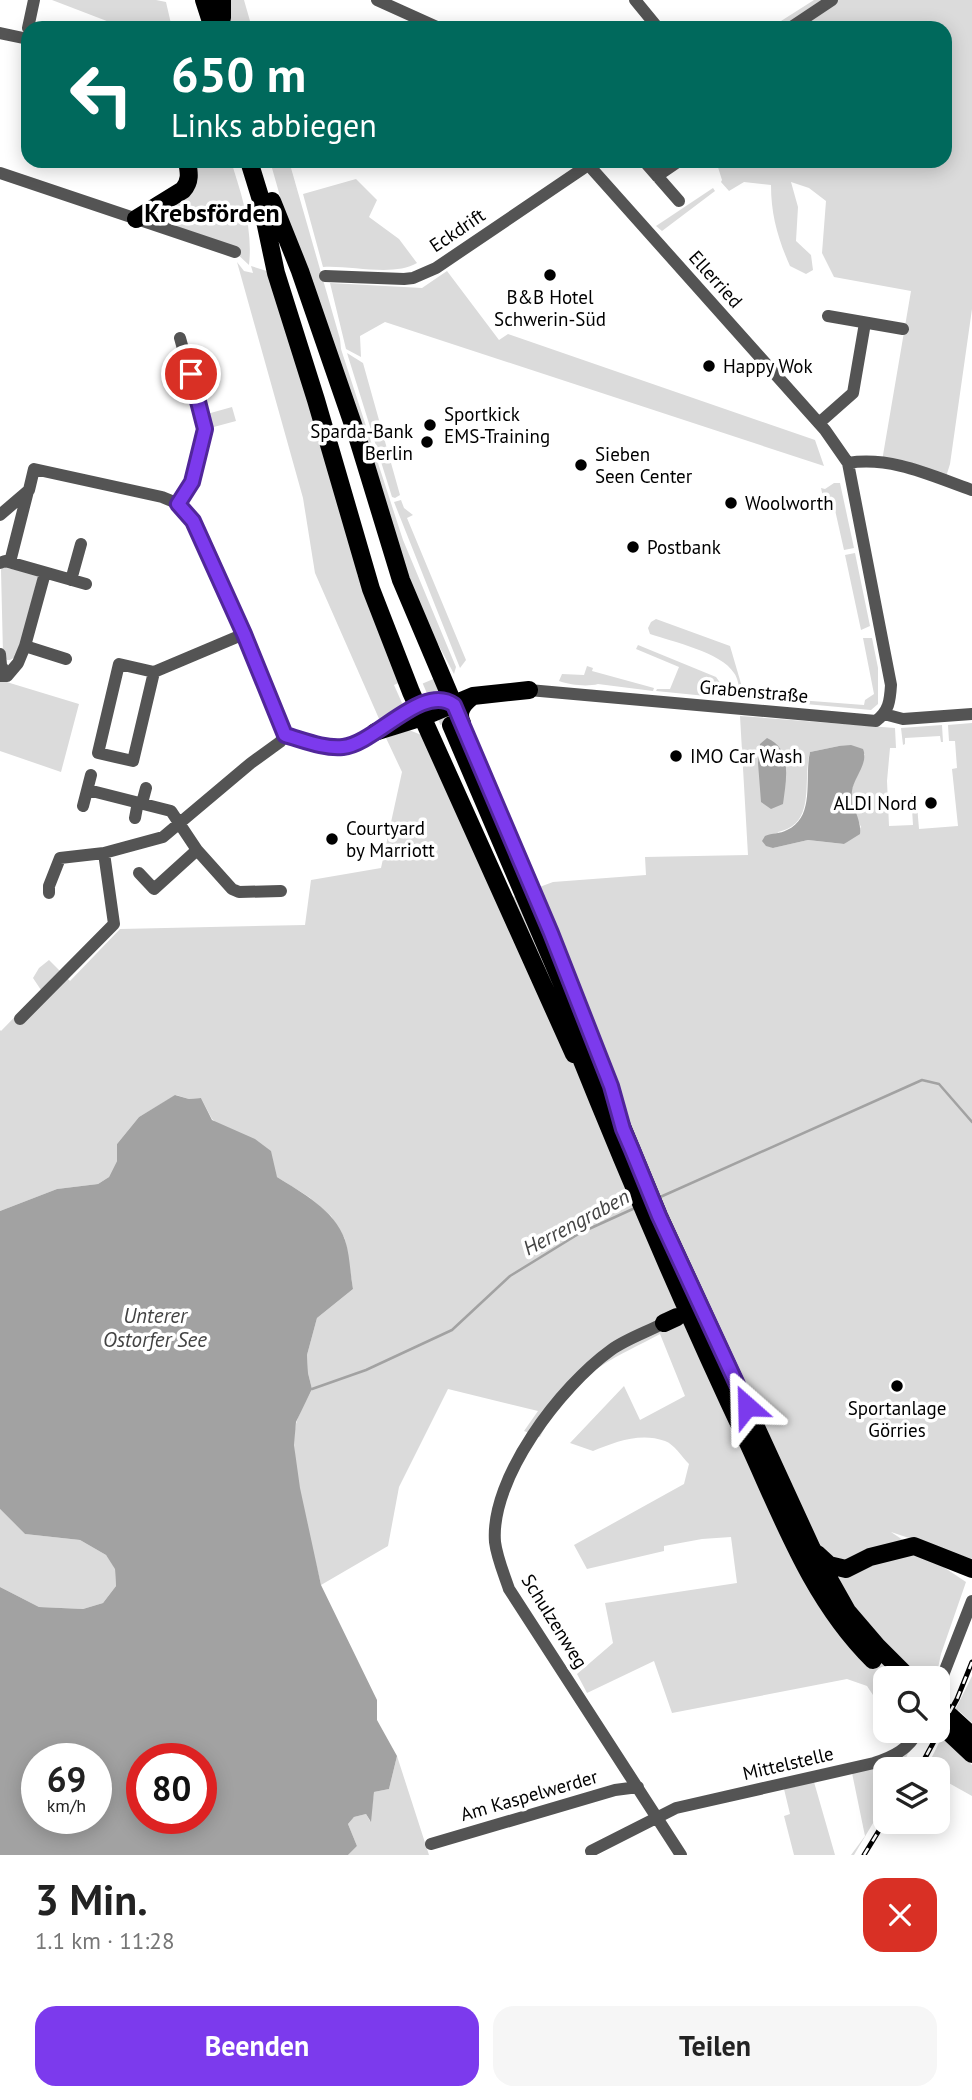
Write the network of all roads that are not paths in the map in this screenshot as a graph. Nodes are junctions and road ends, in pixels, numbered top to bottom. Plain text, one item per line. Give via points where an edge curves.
1 (34, 0) edge
2 (204, 0) edge
3 (216, 0) edge
4 (222, 0) edge
5 (377, 0) edge
6 (635, 0) edge
7 (826, 2) edge
8 (30, 21) edge
9 (217, 21) edge
10 (219, 21) edge
11 (220, 21) edge
12 (424, 21) edge
13 (652, 21) edge
14 (800, 21) edge
15 (0, 33) edge
16 (21, 34) edge
17 (188, 168) edge
18 (252, 168) edge
19 (262, 168) edge
20 (580, 168) edge
21 (594, 168) edge
22 (650, 168) edge
23 (668, 168) edge
24 (0, 173) edge
25 (657, 176) junction
26 (267, 201) junction
27 (679, 201) dead end
28 (136, 219) junction
29 (235, 252) dead end
30 (325, 276) dead end
31 (828, 316) dead end
32 (865, 323) junction
33 (903, 329) dead end
34 (180, 338) dead end
35 (819, 423) junction
36 (849, 463) junction
37 (29, 489) junction
38 (972, 490) edge
39 (178, 504) junction
40 (0, 515) edge
41 (81, 544) dead end
42 (5, 562) edge
43 (45, 573) junction
44 (71, 580) junction
45 (86, 584) dead end
46 (244, 634) junction
47 (24, 646) junction
48 (0, 654) edge
49 (66, 659) dead end
50 (154, 672) junction
51 (4, 676) edge
52 (529, 690) joint
53 (471, 692) junction
54 (433, 707) junction
55 (884, 714) junction
56 (972, 714) edge
57 (375, 732) joint
58 (285, 735) junction
59 (91, 775) dead end
60 (146, 788) dead end
61 (88, 790) junction
62 (140, 803) junction
63 (83, 806) dead end
64 (135, 818) dead end
65 (180, 822) junction
66 (197, 850) junction
67 (104, 853) junction
68 (139, 873) dead end
69 (281, 891) dead end
70 (49, 892) dead end
71 (20, 1019) dead end
72 (617, 1131) junction
73 (653, 1219) junction
74 (657, 1246) junction
75 (670, 1320) junction
76 (693, 1327) junction
77 (812, 1549) junction
78 (846, 1569) junction
79 (972, 1569) edge
80 (972, 1601) edge
81 (848, 1611) junction
82 (881, 1666) edge
83 (897, 1666) edge
84 (947, 1666) edge
85 (950, 1720) edge
86 (950, 1731) edge
87 (911, 1743) edge
88 (970, 1745) edge
89 (638, 1787) junction
90 (658, 1817) junction
91 (431, 1844) dead end
92 (592, 1851) dead end
93 (681, 1855) edge

1 - 8 street
2 - 9 highway
3 - 10 highway
4 - 11 highway
5 - 12 street
6 - 13 street
7 - 14 street
15 - 16 street
17 - 28 highway via 183,190
18 - 26 highway
19 - 26 highway
20 - 30 street, Eckdrift via 436,268 414,278
21 - 35 street, Ellerried
22 - 25 street
23 - 25 street
24 - 28 street
25 - 27 street
26 - 54 highway
28 - 29 street
31 - 32 street
32 - 33 street
32 - 35 street via 853,393
34 - 39 street via 205,429 192,482
35 - 36 street, Ellerried
36 - 38 street via 892,462
36 - 55 street, Ellerried via 891,685
37 - 39 street via 34,469
37 - 40 street
37 - 42 street
39 - 46 street via 193,521
41 - 44 street
42 - 43 street
43 - 44 street
43 - 47 street
44 - 45 street
46 - 50 street
46 - 58 street
47 - 49 street
47 - 51 street via 18,663
48 - 51 street
50 - 50 street via 132,761 98,753 119,664
52 - 53 highway
52 - 55 street, Grabenstraße via 876,721
53 - 54 highway via 458,688
53 - 54 highway via 462,708
54 - 57 highway
54 - 72 highway via 551,1005
54 - 72 highway via 551,933 611,1086
55 - 56 street, Grabenstraße via 902,719
57 - 58 street via 342,747
58 - 65 street
59 - 61 street
60 - 62 street
61 - 62 street
61 - 63 street
62 - 64 street
62 - 65 street via 172,811
65 - 66 street
65 - 67 street via 163,837
66 - 68 street via 155,889
66 - 69 street via 232,890
67 - 70 street via 60,858
67 - 71 street via 114,924 51,979
72 - 73 highway
73 - 74 highway
73 - 77 highway
74 - 75 highway via 677,1299
74 - 76 highway
75 - 76 highway
75 - 89 street, Schulzenweg via 612,1350 573,1384 539,1425 501,1496 496,1522 495,1543 509,1589
76 - 82 highway via 818,1589 838,1619
77 - 78 highway via 829,1565
77 - 81 highway
78 - 79 highway via 914,1546
78 - 81 highway via 841,1582
80 - 84 street
81 - 83 highway
85 - 88 highway
86 - 88 highway
87 - 90 street, Mittelstelle via 874,1763 676,1808
89 - 90 street, Schulzenweg
89 - 91 street, Am Kaspelwerder
90 - 92 street, Mittelstelle
90 - 93 street, Schulzenweg

